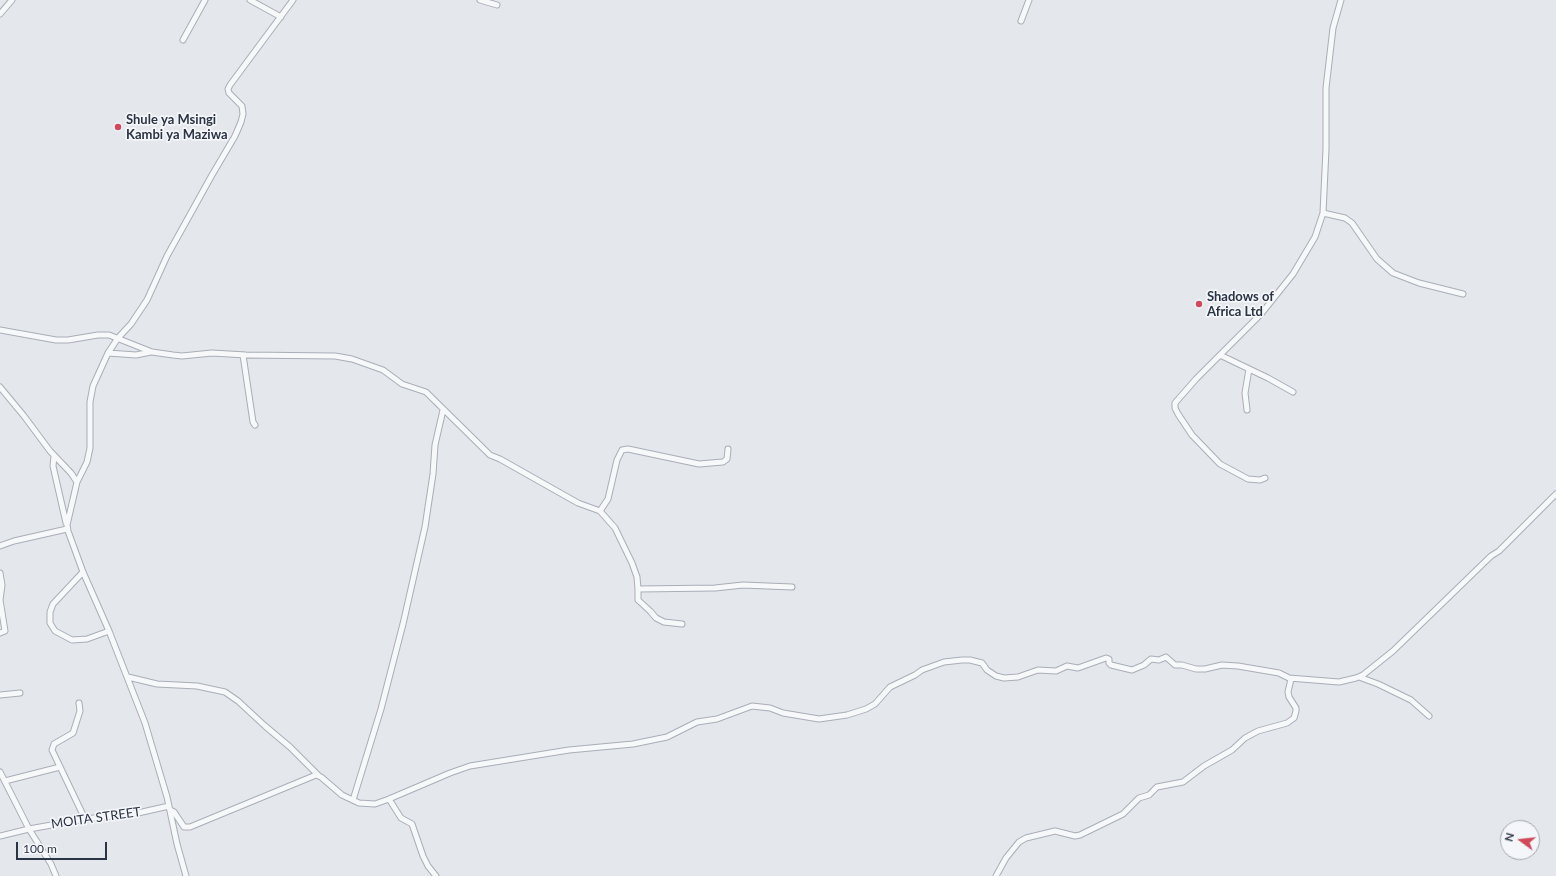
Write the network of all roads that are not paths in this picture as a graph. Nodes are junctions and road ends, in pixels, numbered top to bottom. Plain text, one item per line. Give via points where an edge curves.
1 (12, 0) edge
2 (205, 0) edge
3 (250, 0) edge
4 (293, 0) edge
5 (480, 0) edge
6 (1029, 0) edge
7 (1341, 0) edge
8 (497, 5) dead end
9 (0, 14) edge
10 (281, 16) junction
11 (1021, 21) dead end
12 (183, 40) dead end
13 (1323, 212) junction
14 (1463, 294) dead end
15 (0, 330) edge
16 (118, 338) junction
17 (152, 352) junction
18 (108, 353) junction
19 (242, 355) junction
20 (1220, 355) junction
21 (1249, 369) junction
22 (0, 387) edge
23 (1293, 392) dead end
24 (443, 410) junction
25 (1247, 410) dead end
26 (255, 425) dead end
27 (728, 449) dead end
28 (54, 456) junction
29 (1265, 478) dead end
30 (77, 482) junction
31 (1556, 494) edge
32 (600, 511) junction
33 (67, 527) junction
34 (0, 546) edge
35 (83, 572) junction
36 (0, 573) edge
37 (792, 588) dead end
38 (638, 589) junction
39 (682, 624) dead end
40 (109, 631) junction
41 (0, 633) edge
42 (128, 676) junction
43 (1360, 677) junction
44 (1291, 679) junction
45 (20, 694) dead end
46 (0, 695) edge
47 (79, 703) dead end
48 (1429, 716) dead end
49 (60, 767) junction
50 (0, 772) edge
51 (319, 776) junction
52 (5, 781) junction
53 (389, 799) junction
54 (353, 800) junction
55 (169, 808) junction
56 (85, 819) junction
57 (29, 829) junction
58 (0, 836) edge
59 (56, 876) edge
60 (186, 876) edge
61 (436, 876) edge
62 (996, 876) edge

1 - 9 street
2 - 12 street
3 - 10 street
4 - 10 street
5 - 8 street
6 - 11 street
7 - 13 street via 1334,22 1326,88
10 - 16 street via 230,84 229,93 242,106 243,114 235,136 167,256 147,300
13 - 14 street via 1345,218 1352,223 1377,259 1393,273 1412,281
13 - 20 street via 1315,238 1293,274 1261,314
15 - 16 street via 56,340 98,335
16 - 17 street
16 - 18 street
17 - 18 street via 136,355
17 - 19 street via 182,356 212,353
18 - 30 street via 93,386 90,402 90,448 87,462
19 - 24 street via 334,356 352,359 383,370 406,386 426,392
19 - 26 street
20 - 21 street
20 - 29 street via 1177,400 1175,408 1192,435 1220,464 1248,479
21 - 23 street
21 - 25 street via 1245,393
22 - 28 street
24 - 32 street via 490,455 578,503
24 - 54 street via 435,445 425,528 404,624
27 - 32 street via 727,459 723,462 699,464 632,449 622,450 617,460 608,499
28 - 30 street via 72,473
28 - 33 street via 53,466
30 - 33 street
31 - 43 street via 1393,651
32 - 38 street via 615,528 622,542 635,571
33 - 34 street
33 - 35 street
35 - 40 street
35 - 40 street via 53,604 50,623 55,631 72,640 87,639
36 - 41 street via 0,600 5,631
37 - 38 street via 743,585
38 - 39 street via 638,600 656,618 664,622
40 - 42 street
42 - 51 street via 157,684 197,686 225,692 290,746
42 - 55 street
43 - 44 street via 1339,682
43 - 48 street via 1411,700
44 - 53 street via 1279,673 1238,666 1222,665 1196,670 1175,665 1166,657 1159,660 1151,659 1132,670 1111,665 1106,658 1078,668 1067,666 1058,671 1038,670 1018,677 1004,678 996,676 980,662 956,661 922,670 890,687 875,704 848,715 818,719 752,706 717,719 697,722 667,736 633,744 569,750 470,766
44 - 62 street via 1288,692 1296,708 1294,718 1245,738 1232,750 1183,782 1157,787 1149,795 1139,798 1123,814 1080,835 1055,832 1026,838 1006,858
45 - 46 street
47 - 49 street via 80,711 72,733 52,745 53,754
49 - 52 street
49 - 56 street
50 - 52 street
51 - 54 street via 335,790
51 - 55 street via 190,827 184,827
52 - 57 street
53 - 54 street via 375,804
53 - 61 street via 401,818 412,824 423,856
55 - 56 street, MOITA STREET
55 - 60 street
56 - 57 street, MOITA STREET
57 - 58 street, MOITA STREET
57 - 59 street

